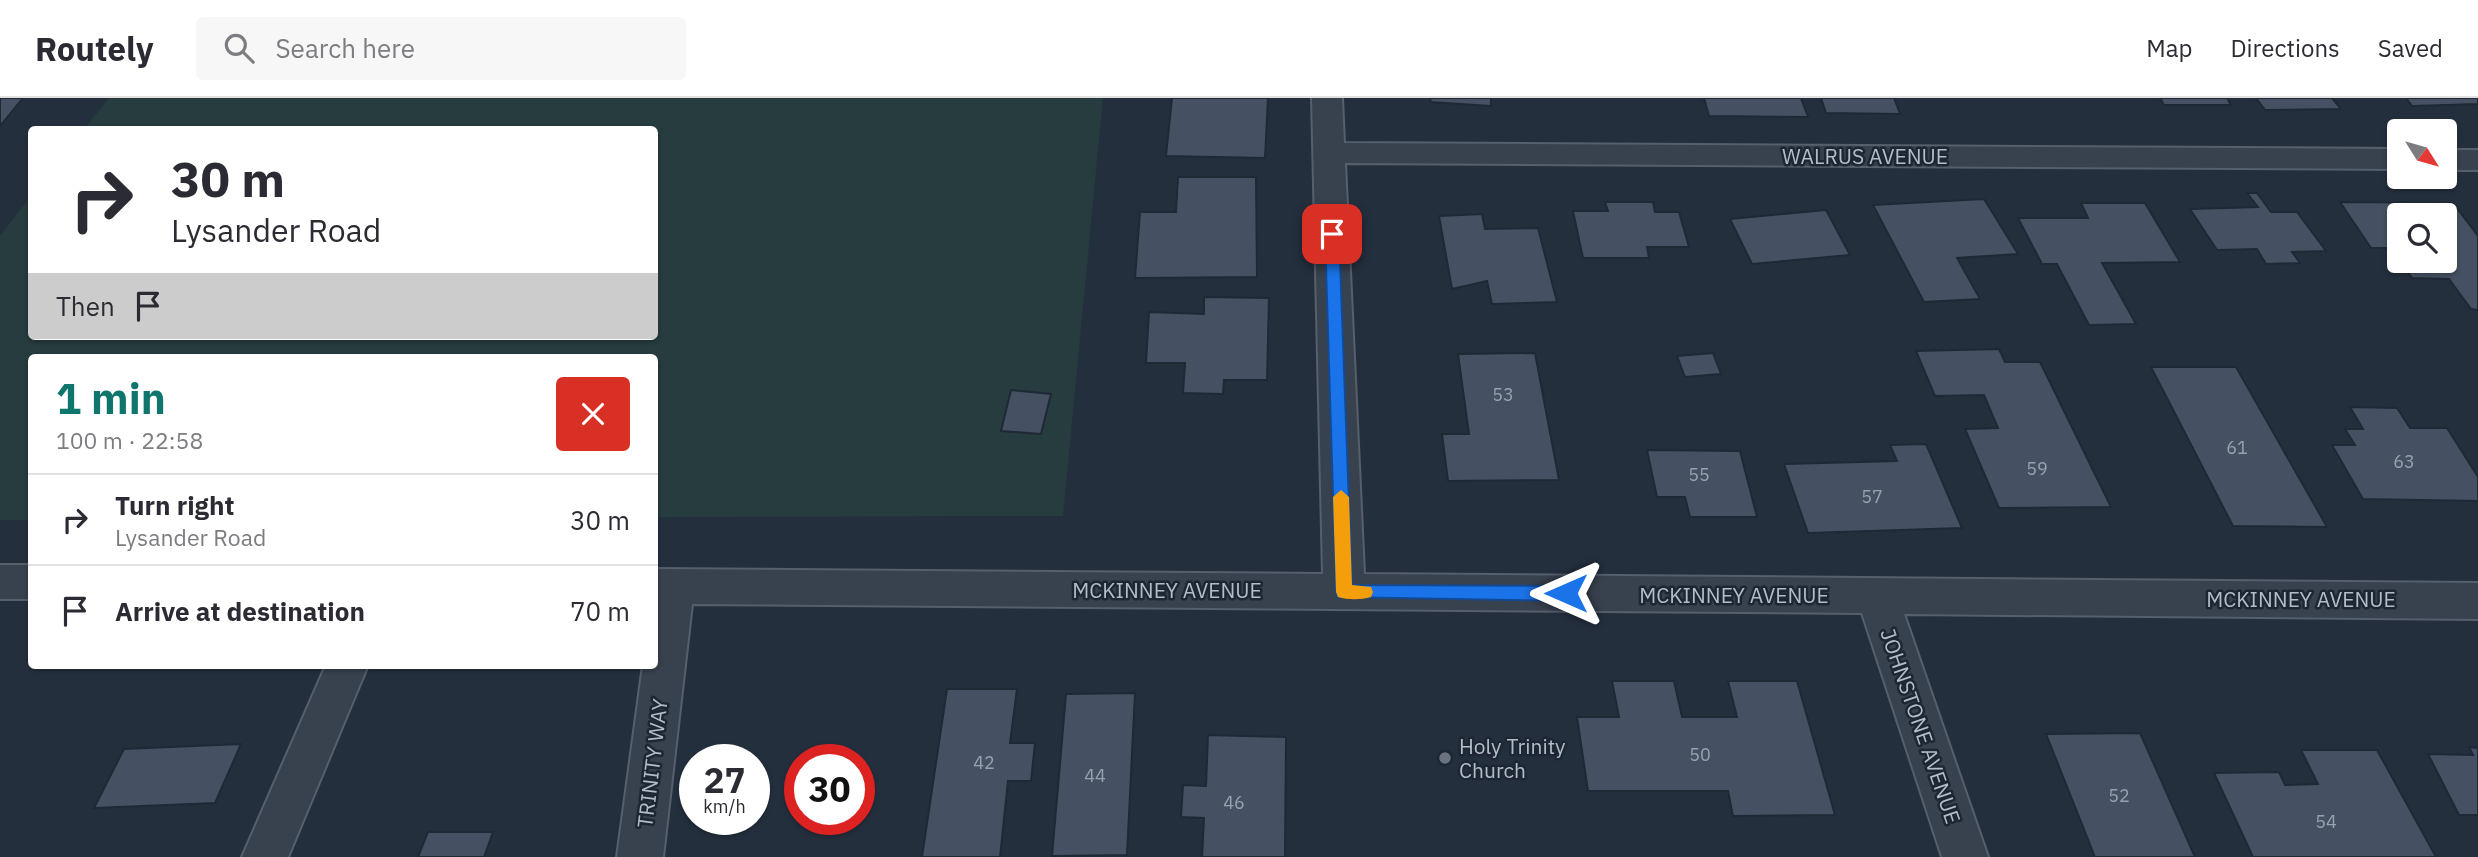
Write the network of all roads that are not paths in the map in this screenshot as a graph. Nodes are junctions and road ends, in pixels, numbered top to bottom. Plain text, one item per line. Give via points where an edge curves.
1 (1327, 98) edge
2 (1330, 153) junction
3 (2387, 159) edge
4 (2457, 160) edge
5 (2478, 160) edge
6 (0, 582) edge
7 (28, 582) edge
8 (664, 587) edge
9 (1344, 592) junction
10 (1877, 596) junction
11 (2478, 601) edge
12 (658, 654) edge
13 (344, 669) edge
14 (657, 669) edge
15 (265, 857) edge
16 (640, 857) edge
17 (1965, 857) edge

1 - 2 street
2 - 3 street, WALRUS AVENUE
2 - 9 street
4 - 5 street
6 - 7 street
8 - 9 street, MCKINNEY AVENUE
8 - 12 street, TRINITY WAY
9 - 10 street, MCKINNEY AVENUE
10 - 11 street, MCKINNEY AVENUE
10 - 17 street, JOHNSTONE AVENUE
13 - 15 street
14 - 16 street, TRINITY WAY

